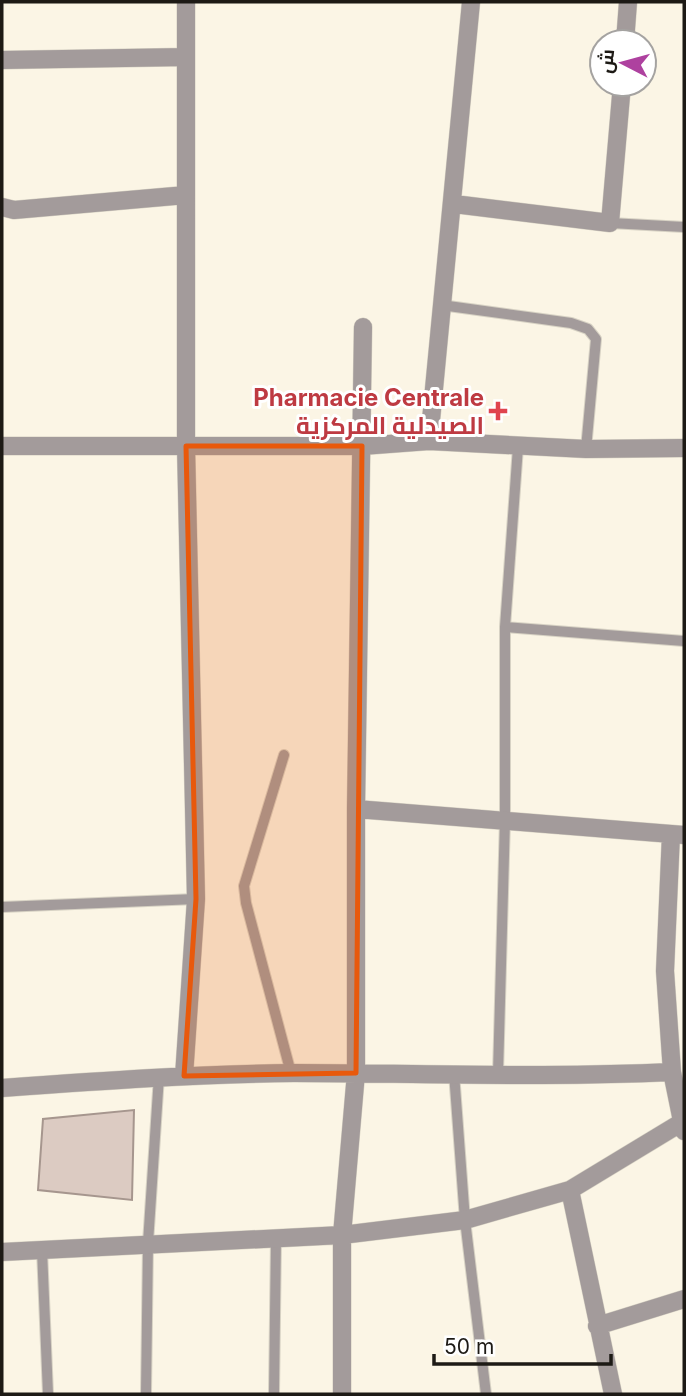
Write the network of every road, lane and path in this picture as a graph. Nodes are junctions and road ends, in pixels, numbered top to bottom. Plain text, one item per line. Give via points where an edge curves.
1 (186, 2) edge
2 (471, 2) edge
3 (628, 2) edge
4 (626, 28) edge
5 (186, 57) junction
6 (2, 60) edge
7 (621, 98) edge
8 (187, 195) junction
9 (454, 204) junction
10 (2, 206) edge
11 (610, 223) junction
12 (684, 227) edge
13 (441, 305) junction
14 (363, 327) dead end
15 (429, 441) junction
16 (2, 446) edge
17 (186, 446) junction
18 (362, 446) junction
19 (518, 447) junction
20 (684, 448) edge
21 (586, 449) junction
22 (505, 627) junction
23 (684, 641) edge
24 (284, 755) dead end
25 (356, 809) junction
26 (505, 820) junction
27 (678, 834) edge
28 (196, 899) junction
29 (2, 907) edge
30 (672, 1072) junction
31 (291, 1073) junction
32 (356, 1073) junction
33 (454, 1073) junction
34 (498, 1074) junction
35 (159, 1076) junction
36 (184, 1076) junction
37 (2, 1088) edge
38 (683, 1126) edge
39 (570, 1190) junction
40 (465, 1220) junction
41 (342, 1235) junction
42 (276, 1238) junction
43 (148, 1243) junction
44 (42, 1250) junction
45 (2, 1252) edge
46 (684, 1299) edge
47 (597, 1326) junction
48 (48, 1394) edge
49 (146, 1394) edge
50 (274, 1394) edge
51 (342, 1394) edge
52 (486, 1394) edge
53 (613, 1394) edge

1 - 5 street
2 - 9 street
3 - 4 street
5 - 6 street
5 - 8 street
7 - 11 street
8 - 10 street via 14,210
8 - 17 street
9 - 11 street
9 - 13 street
11 - 12 lane
13 - 15 street
13 - 21 lane via 588,328 596,339
14 - 18 street
15 - 18 street
15 - 19 street
16 - 17 street
17 - 18 street
17 - 28 street
18 - 25 street
19 - 21 street
19 - 22 lane
20 - 21 street
22 - 23 lane
22 - 26 lane
24 - 31 lane via 244,886
25 - 26 street
25 - 32 street
26 - 27 street
26 - 34 lane
27 - 30 street via 665,971
28 - 29 lane
28 - 36 street
30 - 34 street via 569,1077
30 - 38 street
31 - 32 street
31 - 36 street
32 - 33 street
32 - 41 street
33 - 34 street
33 - 40 lane
35 - 36 street
35 - 37 street
35 - 43 lane
38 - 39 street
39 - 40 street
39 - 47 street
40 - 41 street
40 - 52 lane
41 - 42 street
41 - 51 street
42 - 43 street
42 - 50 lane
43 - 44 street
43 - 49 lane
44 - 45 street
44 - 48 lane
46 - 47 street
47 - 53 street

